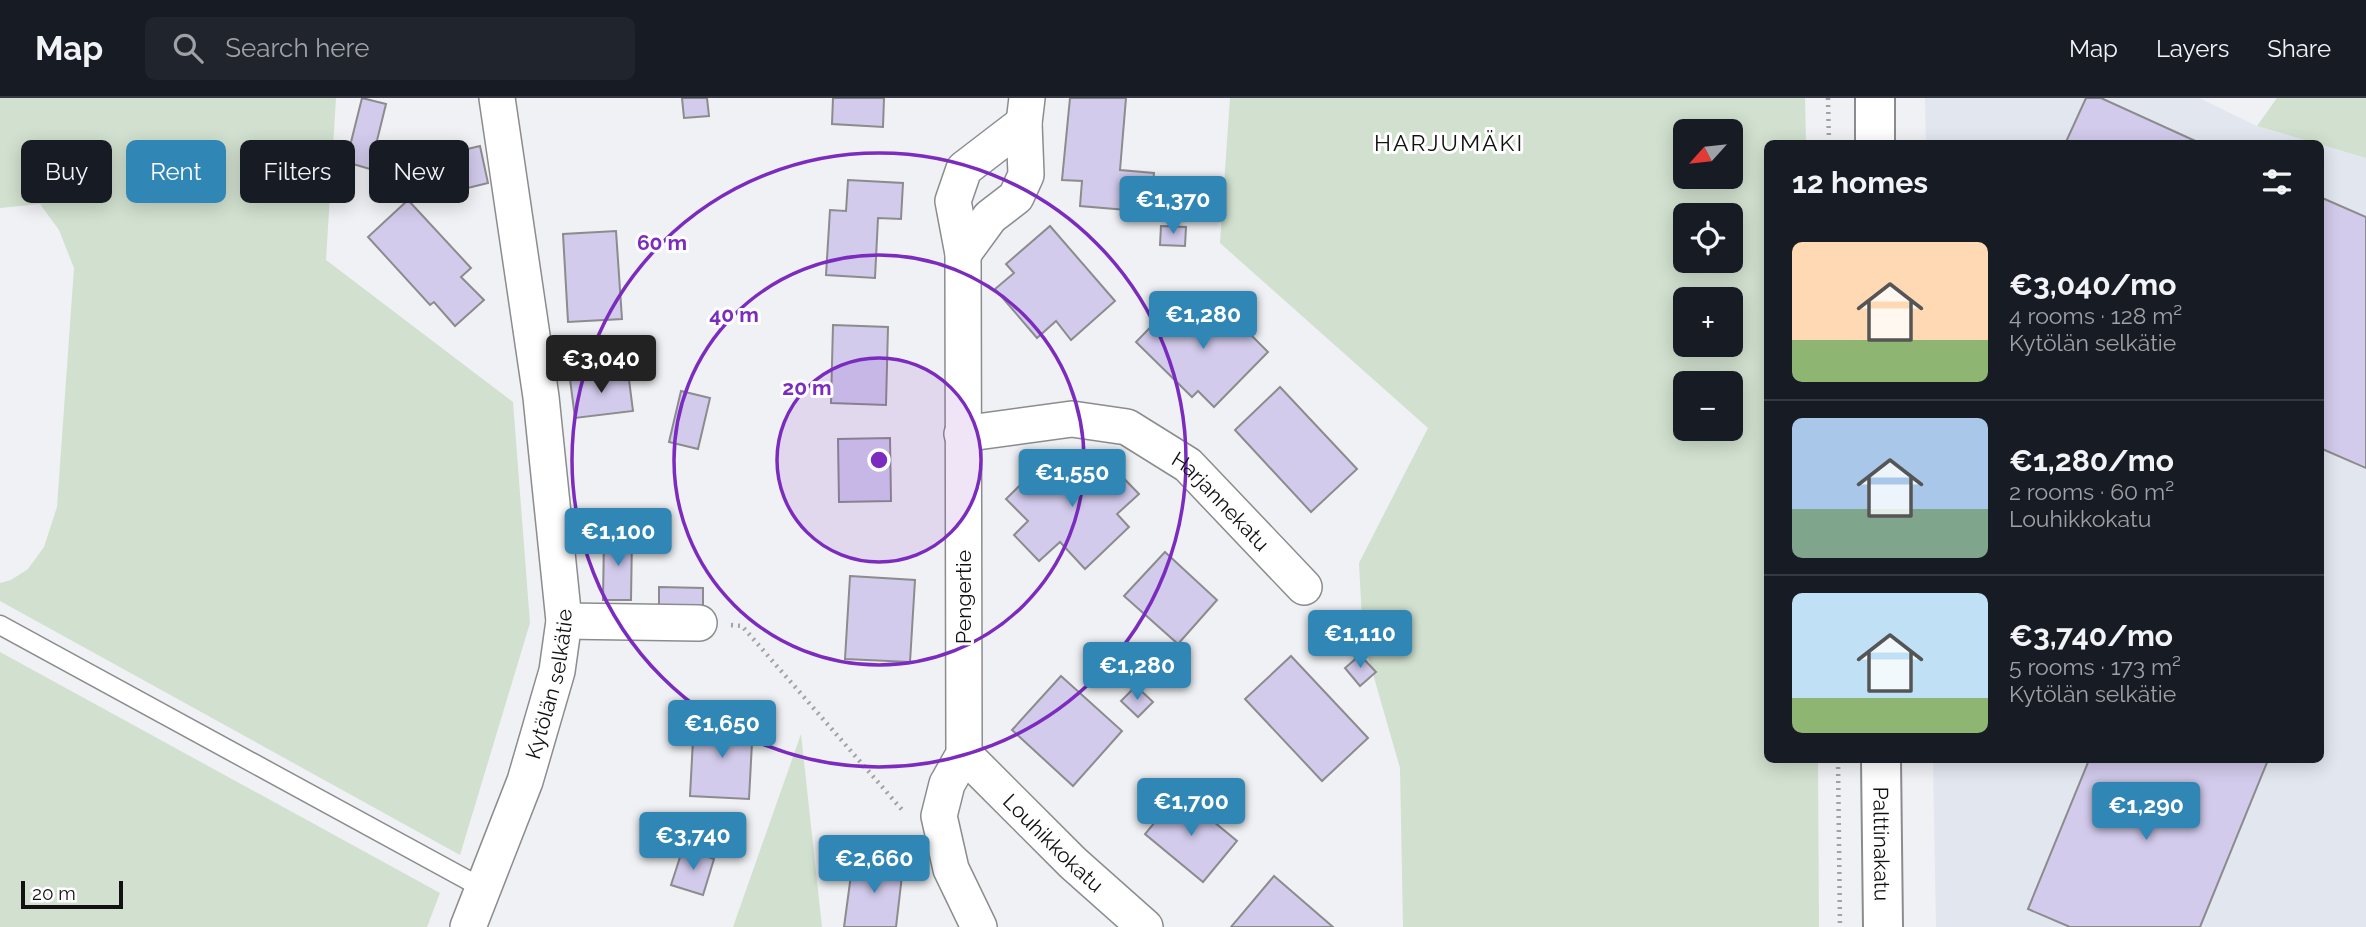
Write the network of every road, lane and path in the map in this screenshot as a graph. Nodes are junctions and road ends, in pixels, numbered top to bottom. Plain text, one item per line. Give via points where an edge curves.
1 (498, 98) edge
2 (1828, 98) edge
3 (1875, 98) edge
4 (1025, 111) edge
5 (1829, 140) edge
6 (1875, 140) edge
7 (963, 254) junction
8 (962, 434) junction
9 (1304, 587) dead end
10 (564, 621) junction
11 (699, 623) joint
12 (0, 625) edge
13 (964, 754) junction
14 (1838, 763) edge
15 (1881, 763) edge
16 (944, 838) junction
17 (484, 889) junction
18 (468, 927) edge
19 (979, 927) edge
20 (1145, 927) edge
21 (1840, 927) edge
22 (1883, 927) edge

1 - 10 street, Kytölän selkätie via 541,397
2 - 5 path
3 - 6 street
4 - 7 street, Pengertie via 1026,175 1016,197 990,217
4 - 7 street, Pengertie via 964,169 953,201
7 - 8 street, Pengertie
8 - 9 street, Harjannekatu via 1072,419 1127,427 1188,465
8 - 13 street, Pengertie
10 - 11 street
10 - 17 street, Kytölän selkätie via 556,671 525,781
11 - 16 path via 742,626 912,821
12 - 17 lane
13 - 16 street, Pengertie via 947,784 939,816
13 - 20 street, Louhikkokatu
14 - 21 path
15 - 22 street, Palttinakatu
16 - 19 street, Pengertie via 951,869
17 - 18 street, Kytölän selkätie

